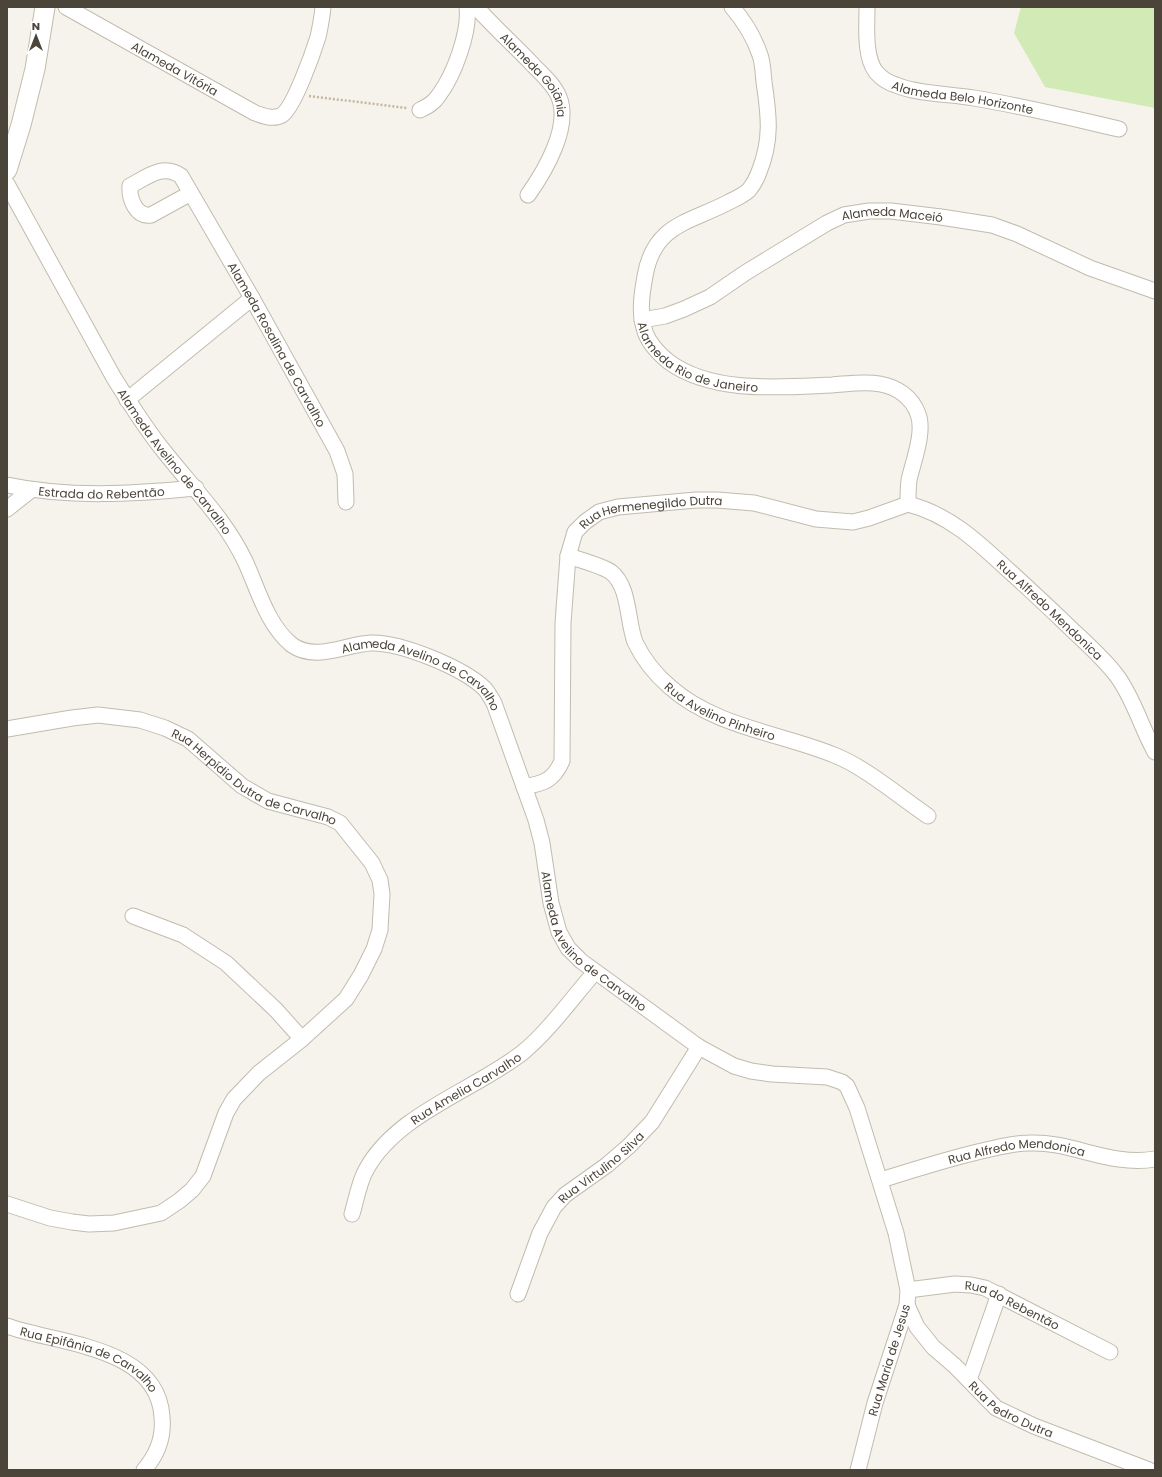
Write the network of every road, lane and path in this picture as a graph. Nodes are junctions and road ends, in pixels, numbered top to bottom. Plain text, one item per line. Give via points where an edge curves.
1 (45, 7) edge
2 (66, 7) edge
3 (323, 7) edge
4 (467, 7) edge
5 (476, 7) edge
6 (732, 7) edge
7 (867, 7) edge
8 (296, 95) junction
9 (420, 110) joint
10 (1119, 129) dead end
11 (7, 170) edge
12 (7, 184) edge
13 (191, 193) dead end
14 (528, 195) dead end
15 (1155, 292) edge
16 (252, 298) junction
17 (642, 320) junction
18 (127, 400) junction
19 (7, 485) edge
20 (196, 488) junction
21 (31, 490) junction
22 (346, 502) dead end
23 (908, 504) junction
24 (7, 509) edge
25 (568, 556) junction
26 (7, 729) edge
27 (1155, 752) edge
28 (524, 787) junction
29 (928, 816) dead end
30 (133, 916) dead end
31 (595, 972) junction
32 (302, 1039) junction
33 (700, 1047) junction
34 (1155, 1159) edge
35 (881, 1180) junction
36 (7, 1204) edge
37 (352, 1214) dead end
38 (518, 1294) dead end
39 (999, 1294) junction
40 (907, 1297) junction
41 (7, 1326) edge
42 (1110, 1352) dead end
43 (969, 1380) junction
44 (144, 1470) edge
45 (858, 1470) edge
46 (1149, 1470) edge

1 - 11 street via 35,69
2 - 8 street, Alameda Vitória via 255,113 275,118 281,116
3 - 8 street via 318,38
4 - 9 street via 465,31 450,75 436,100
5 - 14 street, Alameda Goiânia via 543,75 554,88 560,102 560,127 552,157
6 - 17 street, Alameda Rio de Janeiro via 754,40 761,57 768,122 768,144 764,160 749,190 672,229 652,250 642,295
7 - 10 street, Alameda Belo Horizonte via 867,38 872,65 876,72 896,86 974,98
8 - 9 path
12 - 18 street, Alameda Avelino de Carvalho
13 - 16 street, Alameda Rosalina de Carvalho
15 - 17 street, Alameda Maceió via 1070,260 1049,248 992,225 891,211 869,211 844,215 827,223 710,297 665,316
16 - 18 street
16 - 22 street, Alameda Rosalina de Carvalho via 337,451 345,474
17 - 23 street, Alameda Rio de Janeiro via 647,337 662,356 676,367 714,381 768,387 879,384 901,392 914,406 919,416 920,427 909,482
18 - 20 street, Alameda Avelino de Carvalho via 162,450
19 - 21 street, Estrada do Rebentão
20 - 21 street, Estrada do Rebentão via 126,493
20 - 28 street, Alameda Avelino de Carvalho via 232,536 268,612 293,645 301,650 319,653 360,644 390,644 464,673 486,690 494,703
21 - 24 street
23 - 25 street, Rua Hermenegildo Dutra via 853,522 816,519 754,503 717,500 618,507 599,512 585,522 575,532
23 - 27 street, Rua Alfredo Mendonica via 924,508 968,534 1106,663 1129,696
25 - 28 street, Rua Hermenegildo Dutra via 563,623 562,761 553,776 544,782
25 - 29 street, Rua Avelino Pinheiro via 610,571 615,576 622,585 636,642 644,656 660,677 690,702 728,719 835,755 860,769
26 - 32 street, Rua Herpídio Dutra de Carvalho via 98,715 140,720 188,739 242,786 268,801 328,817 340,823 372,863 380,880 380,930 374,949 346,1000
28 - 31 street, Alameda Avelino de Carvalho via 542,843 551,902 559,932 568,948
30 - 32 street via 183,935 226,963 276,1010
31 - 33 street, Alameda Avelino de Carvalho
31 - 37 street, Rua Amelia Carvalho via 522,1052 417,1117 380,1149 365,1171
32 - 36 street, Rua Herpídio Dutra de Carvalho via 259,1073 234,1099 226,1113 203,1176 192,1190 161,1212 114,1223 89,1224 50,1218
33 - 35 street, Alameda Avelino de Carvalho via 734,1066 751,1071 835,1078 847,1086
33 - 38 street, Rua Virtulino Silva via 652,1122 624,1151 554,1206 540,1233
34 - 35 street, Rua Alfredo Mendonica via 1121,1160 1051,1144 1029,1143 935,1163
35 - 40 street, Rua Maria de Jesus via 896,1233
39 - 40 street, Rua do Rebentão via 985,1288 955,1284
39 - 42 street, Rua do Rebentão
39 - 43 street
40 - 43 street, Rua Pedro Dutra via 916,1327 933,1347
40 - 45 street, Rua Maria de Jesus
41 - 44 street, Rua Epifânia de Carvalho via 97,1349 133,1367 146,1379 158,1395 163,1426 157,1451
43 - 46 street, Rua Pedro Dutra via 996,1408

